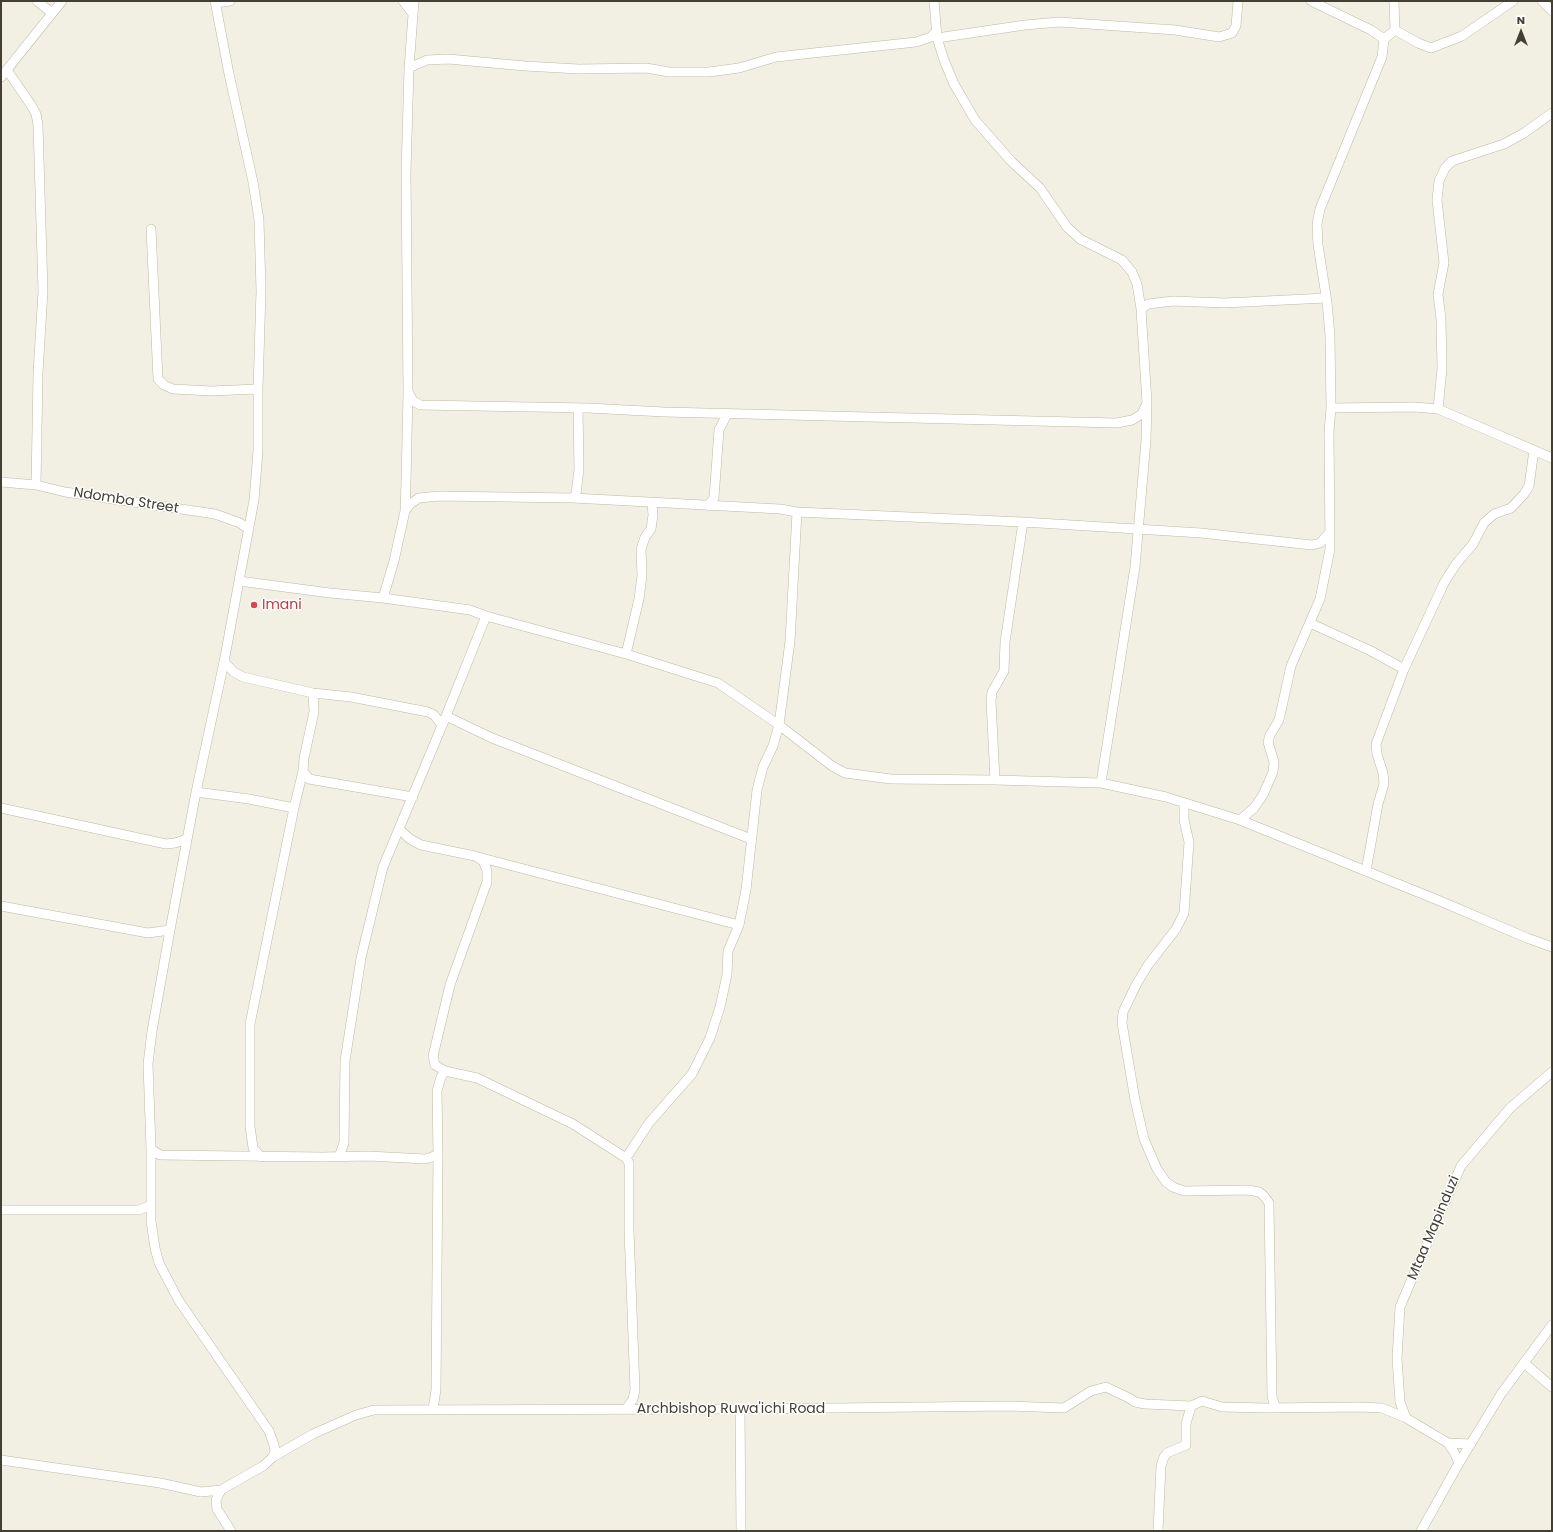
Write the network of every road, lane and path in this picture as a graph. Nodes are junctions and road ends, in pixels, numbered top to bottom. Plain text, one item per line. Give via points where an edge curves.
1 (37, 1) edge
2 (62, 1) edge
3 (230, 1) edge
4 (403, 1) edge
5 (414, 1) edge
6 (934, 1) edge
7 (1238, 1) edge
8 (1311, 1) edge
9 (1394, 1) edge
10 (1513, 1) edge
11 (1542, 1) edge
12 (215, 2) edge
13 (1552, 12) edge
14 (52, 13) junction
15 (413, 14) junction
16 (1395, 30) junction
17 (936, 35) junction
18 (1384, 39) junction
19 (409, 68) junction
20 (4, 74) edge
21 (1552, 113) edge
22 (150, 230) dead end
23 (1326, 298) junction
24 (1141, 309) junction
25 (258, 390) junction
26 (408, 392) junction
27 (1147, 403) junction
28 (420, 405) junction
29 (578, 408) junction
30 (1330, 408) junction
31 (1438, 409) junction
32 (408, 414) junction
33 (727, 414) junction
34 (1534, 450) junction
35 (1552, 458) edge
36 (1, 482) edge
37 (406, 482) junction
38 (36, 485) junction
39 (419, 498) junction
40 (573, 498) junction
41 (652, 503) junction
42 (708, 506) junction
43 (404, 510) junction
44 (797, 512) junction
45 (1023, 522) junction
46 (248, 530) junction
47 (1138, 530) junction
48 (1329, 533) junction
49 (239, 581) junction
50 (383, 598) junction
51 (486, 616) junction
52 (1310, 623) junction
53 (626, 654) junction
54 (224, 662) junction
55 (1404, 669) junction
56 (313, 693) junction
57 (446, 716) junction
58 (442, 725) junction
59 (779, 725) junction
60 (303, 771) junction
61 (995, 780) junction
62 (1101, 782) junction
63 (196, 792) junction
64 (413, 797) junction
65 (1184, 803) junction
66 (1, 808) edge
67 (294, 808) junction
68 (1240, 820) junction
69 (399, 829) junction
70 (187, 839) junction
71 (752, 839) junction
72 (475, 856) junction
73 (1366, 871) junction
74 (1, 906) edge
75 (739, 925) junction
76 (170, 930) junction
77 (1552, 947) edge
78 (445, 1071) junction
79 (1552, 1072) edge
80 (151, 1149) junction
81 (438, 1154) junction
82 (261, 1157) junction
83 (339, 1157) junction
84 (626, 1158) junction
85 (151, 1205) junction
86 (1, 1210) edge
87 (1552, 1325) edge
88 (1524, 1363) junction
89 (1552, 1387) edge
90 (1272, 1397) junction
91 (1191, 1406) junction
92 (1266, 1408) junction
93 (1276, 1408) junction
94 (433, 1409) junction
95 (626, 1409) junction
96 (740, 1409) junction
97 (1406, 1418) junction
98 (1448, 1443) junction
99 (1471, 1444) junction
100 (273, 1457) junction
101 (1, 1460) edge
102 (1458, 1463) junction
103 (221, 1490) junction
104 (201, 1492) junction
105 (217, 1508) junction
106 (231, 1531) edge
107 (741, 1531) edge
108 (1158, 1531) edge
109 (1421, 1531) edge

1 - 14 street
2 - 14 street
3 - 12 street
4 - 15 street
5 - 15 street
6 - 17 street
7 - 17 street via 1236,26 1232,33 1219,37 1174,30 1059,22
8 - 18 street via 1372,30
9 - 16 street
10 - 16 street via 1462,36 1432,48
11 - 13 street
12 - 25 street via 259,220 261,291
14 - 20 street
15 - 19 street
16 - 18 street
17 - 19 street via 916,42 776,58 739,68 709,72 669,72 646,68 579,69 448,59 427,60
17 - 24 street via 954,84 975,120 1010,161 1040,188 1067,227 1080,239 1122,260 1132,272 1137,284
18 - 23 street via 1382,56 1320,209 1317,224 1318,245
19 - 26 street via 406,172
20 - 38 street via 31,105 38,125 43,291 38,372
21 - 31 street via 1504,144 1452,161 1445,168 1439,181 1437,200 1444,263 1438,294 1442,369
22 - 25 street via 158,379 173,389
23 - 24 street via 1225,303 1173,301 1148,304
23 - 30 street via 1330,336
24 - 27 street
25 - 46 street via 258,451 254,500
26 - 28 street via 413,401
26 - 32 street
27 - 33 street via 1142,414 1132,420 1117,423
27 - 47 street
28 - 29 street
28 - 32 street
29 - 33 street
29 - 40 street via 580,469
30 - 31 street
30 - 48 street
31 - 34 street
32 - 37 street
33 - 42 street via 719,430 714,498
34 - 35 street
34 - 55 street via 1529,486 1511,508 1494,514 1484,523 1473,544 1456,564 1444,584
36 - 38 street, Ndomba Street
37 - 39 street
37 - 43 street
38 - 46 street, Ndomba Street via 65,492 215,514 240,523
39 - 40 street
39 - 43 street
40 - 41 street
41 - 42 street
41 - 53 street via 651,529 641,549 642,575 639,600
42 - 44 street
43 - 50 street via 394,562
44 - 45 street
44 - 59 street via 790,641
45 - 47 street
45 - 61 street via 1004,671 992,692 991,701
46 - 49 street
47 - 48 street via 1201,533 1312,545 1320,543
47 - 62 street via 1135,567
48 - 52 street via 1330,549 1320,599
49 - 50 street
49 - 54 street
50 - 51 street via 470,610
51 - 53 street
51 - 57 street
52 - 55 street
52 - 68 street via 1291,666 1278,720 1268,742 1274,762 1272,772 1263,795 1254,808
53 - 59 street via 718,683
54 - 56 street via 243,677
54 - 63 street
55 - 73 street via 1376,744 1384,784
56 - 58 street via 351,697 428,712
56 - 60 street via 314,712
57 - 58 street
57 - 71 street via 492,738
58 - 64 street
59 - 61 street via 845,773 891,779
59 - 71 street via 757,790
60 - 64 street via 309,779 316,781
60 - 67 street
61 - 62 street
62 - 65 street
63 - 67 street
63 - 70 street
64 - 69 street
65 - 68 street
65 - 90 street via 1188,842 1184,912 1176,929 1136,985 1122,1023 1144,1139 1157,1170 1166,1182 1184,1191 1259,1192 1269,1203
66 - 70 street via 166,844
67 - 82 street via 250,1024 250,1126 253,1148
68 - 73 street
69 - 72 street via 420,845
69 - 83 street via 383,867 361,958 345,1061 344,1143
70 - 76 street
71 - 75 street
72 - 75 street
72 - 78 street via 483,862 487,870 487,882 450,985 433,1056 435,1065
73 - 77 street
74 - 76 street via 148,933
75 - 84 street via 728,951 720,1007 710,1038 692,1074 649,1123
76 - 80 street via 148,1064
78 - 81 street via 437,1091
78 - 84 street via 477,1078 573,1124
79 - 97 street, Mtaa Mapinduzi via 1510,1108 1461,1166 1436,1220 1400,1307 1397,1358 1400,1402
80 - 82 street via 160,1155
80 - 85 street
81 - 83 street via 425,1159
81 - 94 street via 436,1390
82 - 83 street
84 - 95 street via 629,1163 635,1390 633,1399
85 - 86 street via 139,1210
85 - 100 street via 159,1263 179,1301 269,1431 275,1451
87 - 88 street
88 - 89 street
88 - 99 street via 1501,1394
90 - 92 street
90 - 93 street
91 - 92 street, Archbishop Ruwa'ichi Road via 1202,1401 1222,1407
91 - 96 street, Archbishop Ruwa'ichi Road via 1135,1402 1106,1387 1091,1390 1064,1408 1008,1406
91 - 108 street via 1186,1424 1186,1445 1167,1453 1160,1466
92 - 93 street, Archbishop Ruwa'ichi Road
93 - 97 street, Archbishop Ruwa'ichi Road via 1359,1406 1382,1408
94 - 95 street, Archbishop Ruwa'ichi Road
94 - 100 street, Archbishop Ruwa'ichi Road via 374,1410 356,1415 313,1434
95 - 96 street, Archbishop Ruwa'ichi Road
96 - 107 street
97 - 98 street, Archbishop Ruwa'ichi Road
98 - 99 street
98 - 102 street
99 - 102 street
100 - 103 street, Archbishop Ruwa'ichi Road via 263,1466
101 - 104 street via 160,1483
102 - 109 street
103 - 104 street
103 - 105 street via 216,1500
104 - 105 street
105 - 106 street

